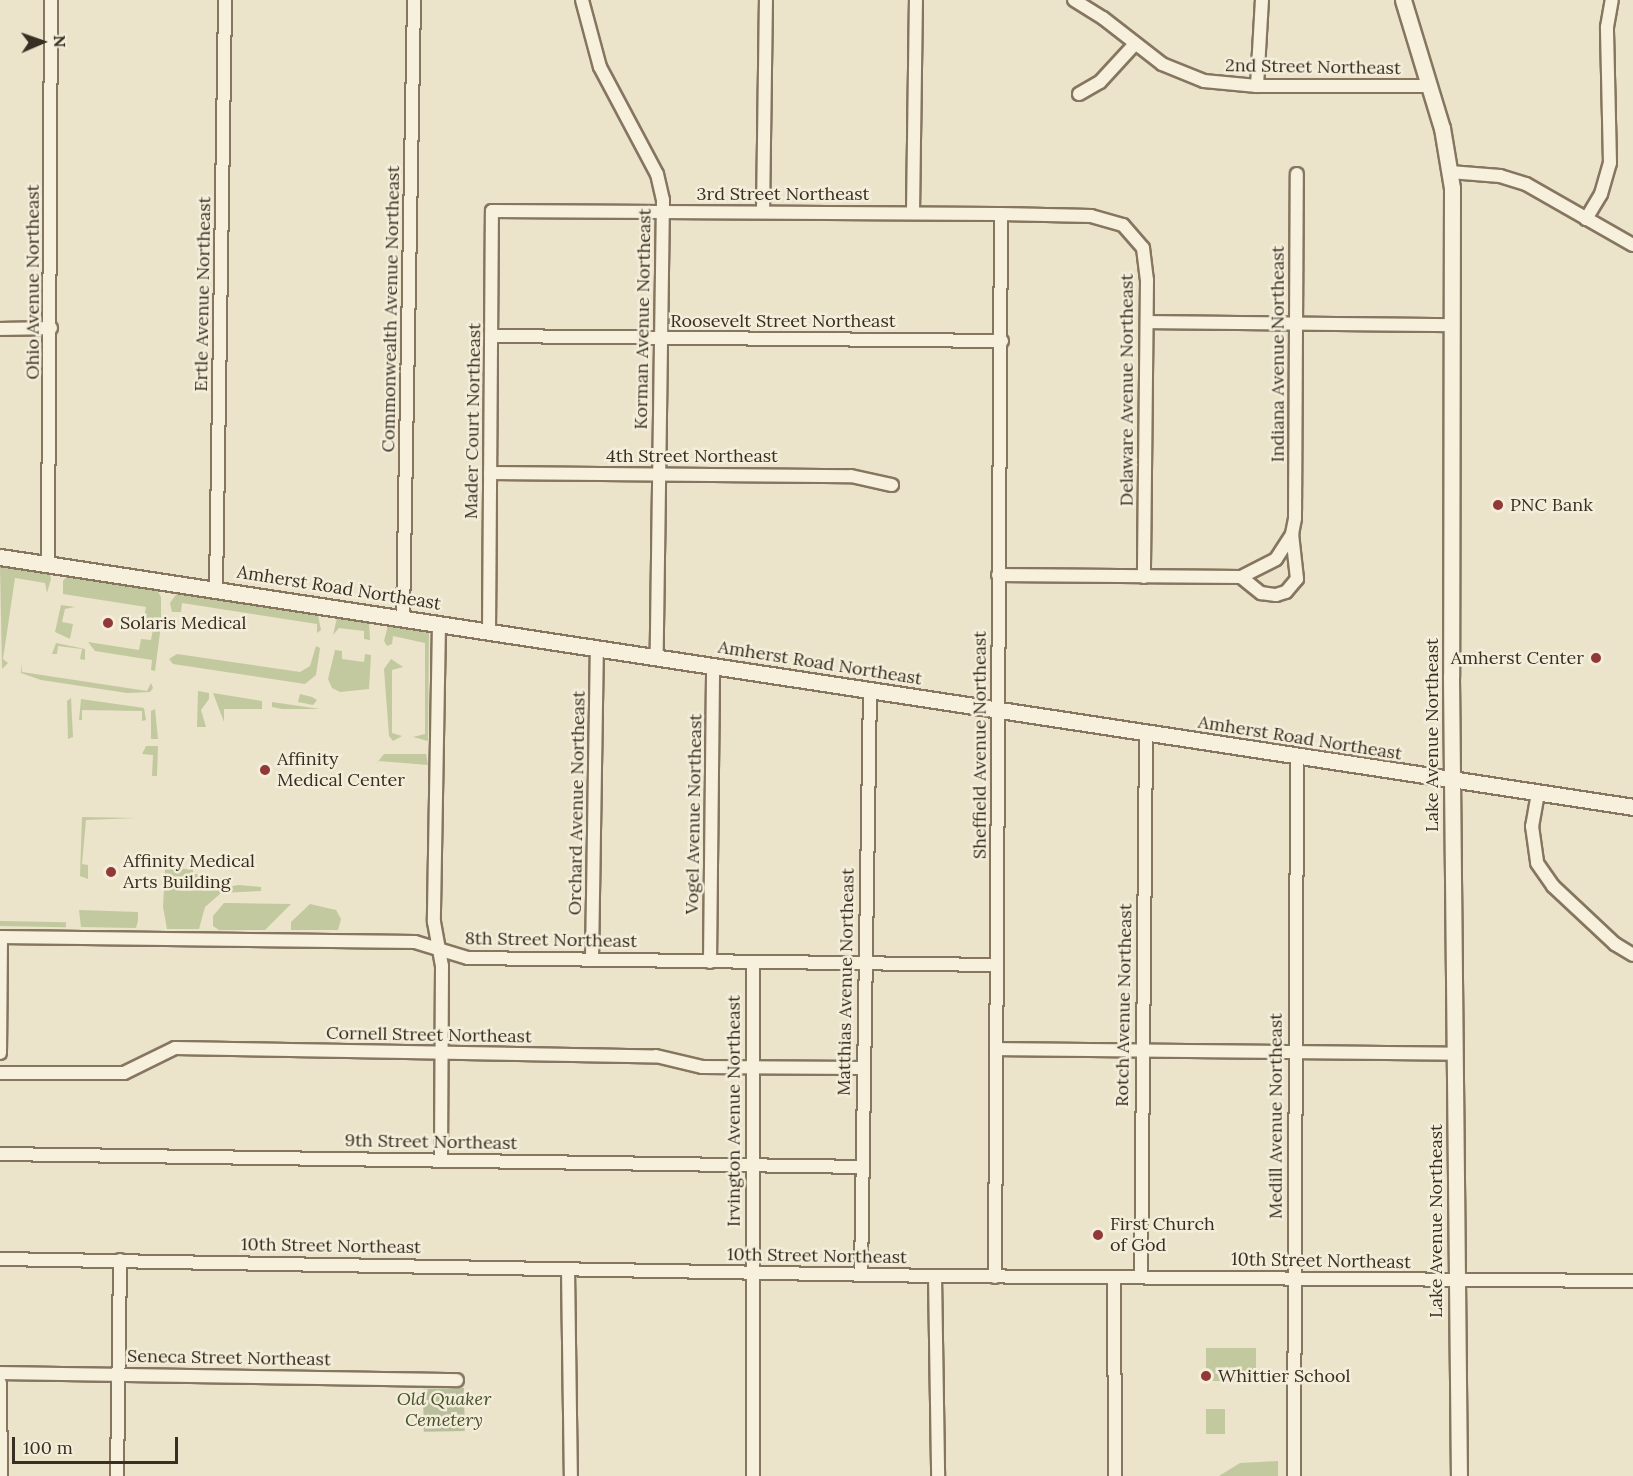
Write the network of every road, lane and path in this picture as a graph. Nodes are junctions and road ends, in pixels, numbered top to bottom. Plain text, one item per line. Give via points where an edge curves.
1 (51, 0) edge
2 (225, 0) edge
3 (414, 0) edge
4 (582, 0) edge
5 (766, 0) edge
6 (916, 0) edge
7 (1262, 0) edge
8 (1403, 0) edge
9 (1612, 0) edge
10 (1082, 2) edge
11 (1135, 44) junction
12 (1257, 86) junction
13 (1429, 86) junction
14 (1078, 94) dead end
15 (1450, 172) junction
16 (1297, 174) dead end
17 (492, 211) joint
18 (664, 211) junction
19 (763, 212) junction
20 (914, 212) junction
21 (1001, 214) junction
22 (1075, 215) joint
23 (1586, 219) junction
24 (1633, 245) edge
25 (1147, 322) junction
26 (1297, 324) junction
27 (1452, 326) junction
28 (51, 328) junction
29 (0, 329) edge
30 (491, 336) junction
31 (661, 338) junction
32 (1002, 341) junction
33 (490, 473) junction
34 (659, 474) junction
35 (892, 485) dead end
36 (1292, 534) junction
37 (0, 557) edge
38 (48, 564) junction
39 (998, 575) junction
40 (1144, 577) junction
41 (1241, 577) junction
42 (216, 589) junction
43 (403, 618) junction
44 (439, 624) junction
45 (489, 631) junction
46 (597, 648) junction
47 (657, 657) junction
48 (713, 666) junction
49 (870, 690) junction
50 (997, 711) junction
51 (1146, 734) junction
52 (1297, 757) junction
53 (1452, 781) junction
54 (1538, 793) junction
55 (1633, 807) edge
56 (1, 937) edge
57 (439, 950) junction
58 (1633, 955) edge
59 (592, 959) junction
60 (710, 962) junction
61 (753, 962) junction
62 (865, 963) junction
63 (997, 965) junction
64 (996, 1049) junction
65 (1141, 1051) junction
66 (0, 1053) edge
67 (442, 1053) junction
68 (1294, 1053) junction
69 (1454, 1054) junction
70 (751, 1067) junction
71 (863, 1068) junction
72 (0, 1073) edge
73 (0, 1154) edge
74 (441, 1159) junction
75 (751, 1165) junction
76 (862, 1167) junction
77 (0, 1259) edge
78 (120, 1260) junction
79 (568, 1270) junction
80 (751, 1273) junction
81 (861, 1275) junction
82 (935, 1276) junction
83 (995, 1277) junction
84 (1114, 1277) junction
85 (1141, 1277) junction
86 (1293, 1278) junction
87 (1456, 1280) junction
88 (1633, 1281) edge
89 (0, 1373) edge
90 (119, 1375) junction
91 (457, 1380) dead end
92 (0, 1383) edge
93 (1, 1476) edge
94 (117, 1476) edge
95 (571, 1476) edge
96 (753, 1476) edge
97 (938, 1476) edge
98 (1115, 1476) edge
99 (1294, 1476) edge
100 (1459, 1476) edge

1 - 28 street, Ohio Avenue Northeast
2 - 42 street, Ertle Avenue Northeast
3 - 43 street, Commonwealth Avenue Northeast
4 - 18 street, Korman Avenue Northeast via 600,67 657,174
5 - 19 street
6 - 20 street
7 - 12 street
8 - 13 street, Lake Avenue Northeast
9 - 23 street via 1607,36 1610,163 1601,194
10 - 11 street, 2nd Street Northeast
11 - 12 street, 2nd Street Northeast via 1162,64 1191,78
11 - 14 street via 1100,82
12 - 13 street, 2nd Street Northeast
13 - 15 street, Lake Avenue Northeast
15 - 23 street via 1514,179 1548,194
15 - 27 street, Lake Avenue Northeast
16 - 26 street, Indiana Avenue Northeast
17 - 18 street, 3rd Street Northeast
17 - 30 street, Mader Court Northeast
18 - 19 street, 3rd Street Northeast
18 - 31 street, Korman Avenue Northeast
19 - 20 street, 3rd Street Northeast
20 - 21 street, 3rd Street Northeast
21 - 22 street, 3rd Street Northeast
21 - 32 street, Sheffield Avenue Northeast
22 - 25 street, Delaware Avenue Northeast via 1116,221 1140,242 1146,261
23 - 24 street
25 - 26 street
25 - 40 street, Delaware Avenue Northeast
26 - 27 street
26 - 36 street, Indiana Avenue Northeast
27 - 53 street, Lake Avenue Northeast
28 - 29 street
28 - 38 street, Ohio Avenue Northeast
30 - 31 street, Roosevelt Street Northeast
30 - 33 street, Mader Court Northeast
31 - 32 street, Roosevelt Street Northeast
31 - 34 street, Korman Avenue Northeast
32 - 39 street, Sheffield Avenue Northeast
33 - 34 street, 4th Street Northeast
33 - 45 street, Mader Court Northeast
34 - 35 street, 4th Street Northeast via 851,476
34 - 47 street, Korman Avenue Northeast
36 - 41 street via 1276,559
36 - 41 street, Indiana Avenue Northeast via 1298,572 1290,587 1281,594 1268,595
37 - 38 street, Amherst Road Northeast
38 - 42 street, Amherst Road Northeast
39 - 40 street
39 - 50 street, Sheffield Avenue Northeast
40 - 41 street
42 - 43 street, Amherst Road Northeast
43 - 44 street, Amherst Road Northeast
44 - 45 street, Amherst Road Northeast
44 - 57 street via 434,922
45 - 46 street, Amherst Road Northeast
46 - 47 street, Amherst Road Northeast
46 - 59 street, Orchard Avenue Northeast
47 - 48 street, Amherst Road Northeast
48 - 49 street, Amherst Road Northeast
48 - 60 street, Vogel Avenue Northeast
49 - 50 street, Amherst Road Northeast
49 - 62 street, Matthias Avenue Northeast
50 - 51 street, Amherst Road Northeast
50 - 63 street, Sheffield Avenue Northeast
51 - 52 street, Amherst Road Northeast
51 - 65 street, Rotch Avenue Northeast
52 - 53 street, Amherst Road Northeast
52 - 68 street, Medill Avenue Northeast
53 - 54 street, Amherst Road Northeast
53 - 69 street, Lake Avenue Northeast
54 - 55 street, Amherst Road Northeast
54 - 58 street via 1533,826 1537,863 1553,886 1615,944
56 - 57 street, 8th Street Northeast via 415,942
56 - 66 street
57 - 59 street, 8th Street Northeast via 468,958
57 - 67 street
59 - 60 street, 8th Street Northeast
60 - 61 street, 8th Street Northeast
61 - 62 street, 8th Street Northeast
61 - 70 street, Irvington Avenue Northeast
62 - 63 street, 8th Street Northeast
62 - 71 street, Matthias Avenue Northeast
63 - 64 street, Sheffield Avenue Northeast
64 - 65 street
64 - 83 street, Sheffield Avenue Northeast
65 - 68 street
65 - 85 street, Rotch Avenue Northeast
67 - 70 street, Cornell Street Northeast via 656,1056 687,1065
67 - 72 street, Cornell Street Northeast via 175,1048 124,1073
67 - 74 street
68 - 69 street
68 - 86 street, Medill Avenue Northeast
69 - 87 street, Lake Avenue Northeast
70 - 71 street, Cornell Street Northeast
70 - 75 street, Irvington Avenue Northeast
71 - 76 street, Matthias Avenue Northeast
73 - 74 street, 9th Street Northeast
74 - 75 street, 9th Street Northeast
75 - 76 street, 9th Street Northeast
75 - 80 street, Irvington Avenue Northeast
76 - 81 street, Matthias Avenue Northeast
77 - 78 street, 10th Street Northeast
78 - 79 street, 10th Street Northeast
78 - 90 street
79 - 80 street, 10th Street Northeast
79 - 95 street
80 - 81 street, 10th Street Northeast
80 - 96 street, Irvington Avenue Northeast
81 - 82 street, 10th Street Northeast
82 - 83 street, 10th Street Northeast
82 - 97 street
83 - 84 street, 10th Street Northeast
84 - 85 street, 10th Street Northeast
84 - 98 street
85 - 86 street, 10th Street Northeast
86 - 87 street, 10th Street Northeast
86 - 99 street, Medill Avenue Northeast
87 - 88 street, 10th Street Northeast
87 - 100 street, Lake Avenue Northeast
89 - 90 street, Seneca Street Northeast
90 - 91 street, Seneca Street Northeast
90 - 94 street
92 - 93 street

